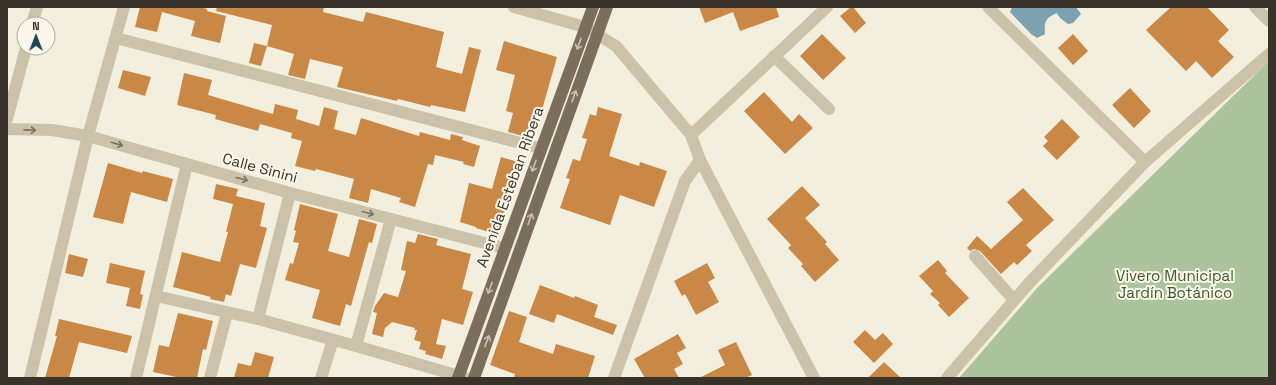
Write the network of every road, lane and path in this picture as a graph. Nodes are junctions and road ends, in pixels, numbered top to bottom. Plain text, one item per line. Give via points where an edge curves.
1 (124, 7) edge
2 (514, 7) edge
3 (592, 7) edge
4 (607, 7) edge
5 (826, 7) edge
6 (988, 7) edge
7 (1254, 7) edge
8 (1269, 21) edge
9 (585, 27) junction
10 (597, 34) junction
11 (116, 38) junction
12 (1269, 54) edge
13 (24, 56) edge
14 (774, 56) junction
15 (829, 109) dead end
16 (7, 119) edge
17 (7, 129) edge
18 (84, 135) junction
19 (691, 135) junction
20 (540, 148) junction
21 (700, 160) junction
22 (1145, 162) junction
23 (187, 164) junction
24 (290, 192) junction
25 (391, 220) junction
26 (504, 248) junction
27 (975, 256) dead end
28 (156, 296) junction
29 (1014, 300) junction
30 (227, 313) junction
31 (258, 319) junction
32 (333, 340) junction
33 (356, 346) junction
34 (461, 377) edge
35 (30, 378) edge
36 (136, 378) edge
37 (210, 378) edge
38 (321, 378) edge
39 (474, 378) edge
40 (614, 378) edge
41 (814, 378) edge
42 (947, 378) edge

1 - 11 street
2 - 9 street
3 - 9 main road, Avenida Esteban Ribera
4 - 10 main road, Avenida Esteban Ribera
5 - 14 street
6 - 22 street
7 - 8 street
9 - 10 street
9 -> 20 main road, Avenida Esteban Ribera
10 - 19 street via 616,46
39 -> 10 main road, Avenida Esteban Ribera
11 - 18 street
11 - 20 street
12 - 22 street
13 - 16 street
14 - 15 street
14 - 19 street
17 -> 18 street, Calle Sinini via 52,130
18 -> 23 street, Calle Sinini
18 - 35 street
19 - 21 street
20 -> 26 main road, Avenida Esteban Ribera
21 - 40 street via 686,181
21 - 41 street
22 - 29 street
23 -> 24 street, Calle Sinini
23 - 28 street
24 -> 25 street, Calle Sinini
24 - 31 street
25 - 26 street, Calle Sinini
25 - 33 street
26 -> 34 main road, Avenida Esteban Ribera
27 - 29 street
28 - 30 street
28 - 36 street
29 - 42 street
30 - 31 street
30 - 37 street
31 - 32 street
32 - 33 street
32 - 38 street
33 - 34 street

